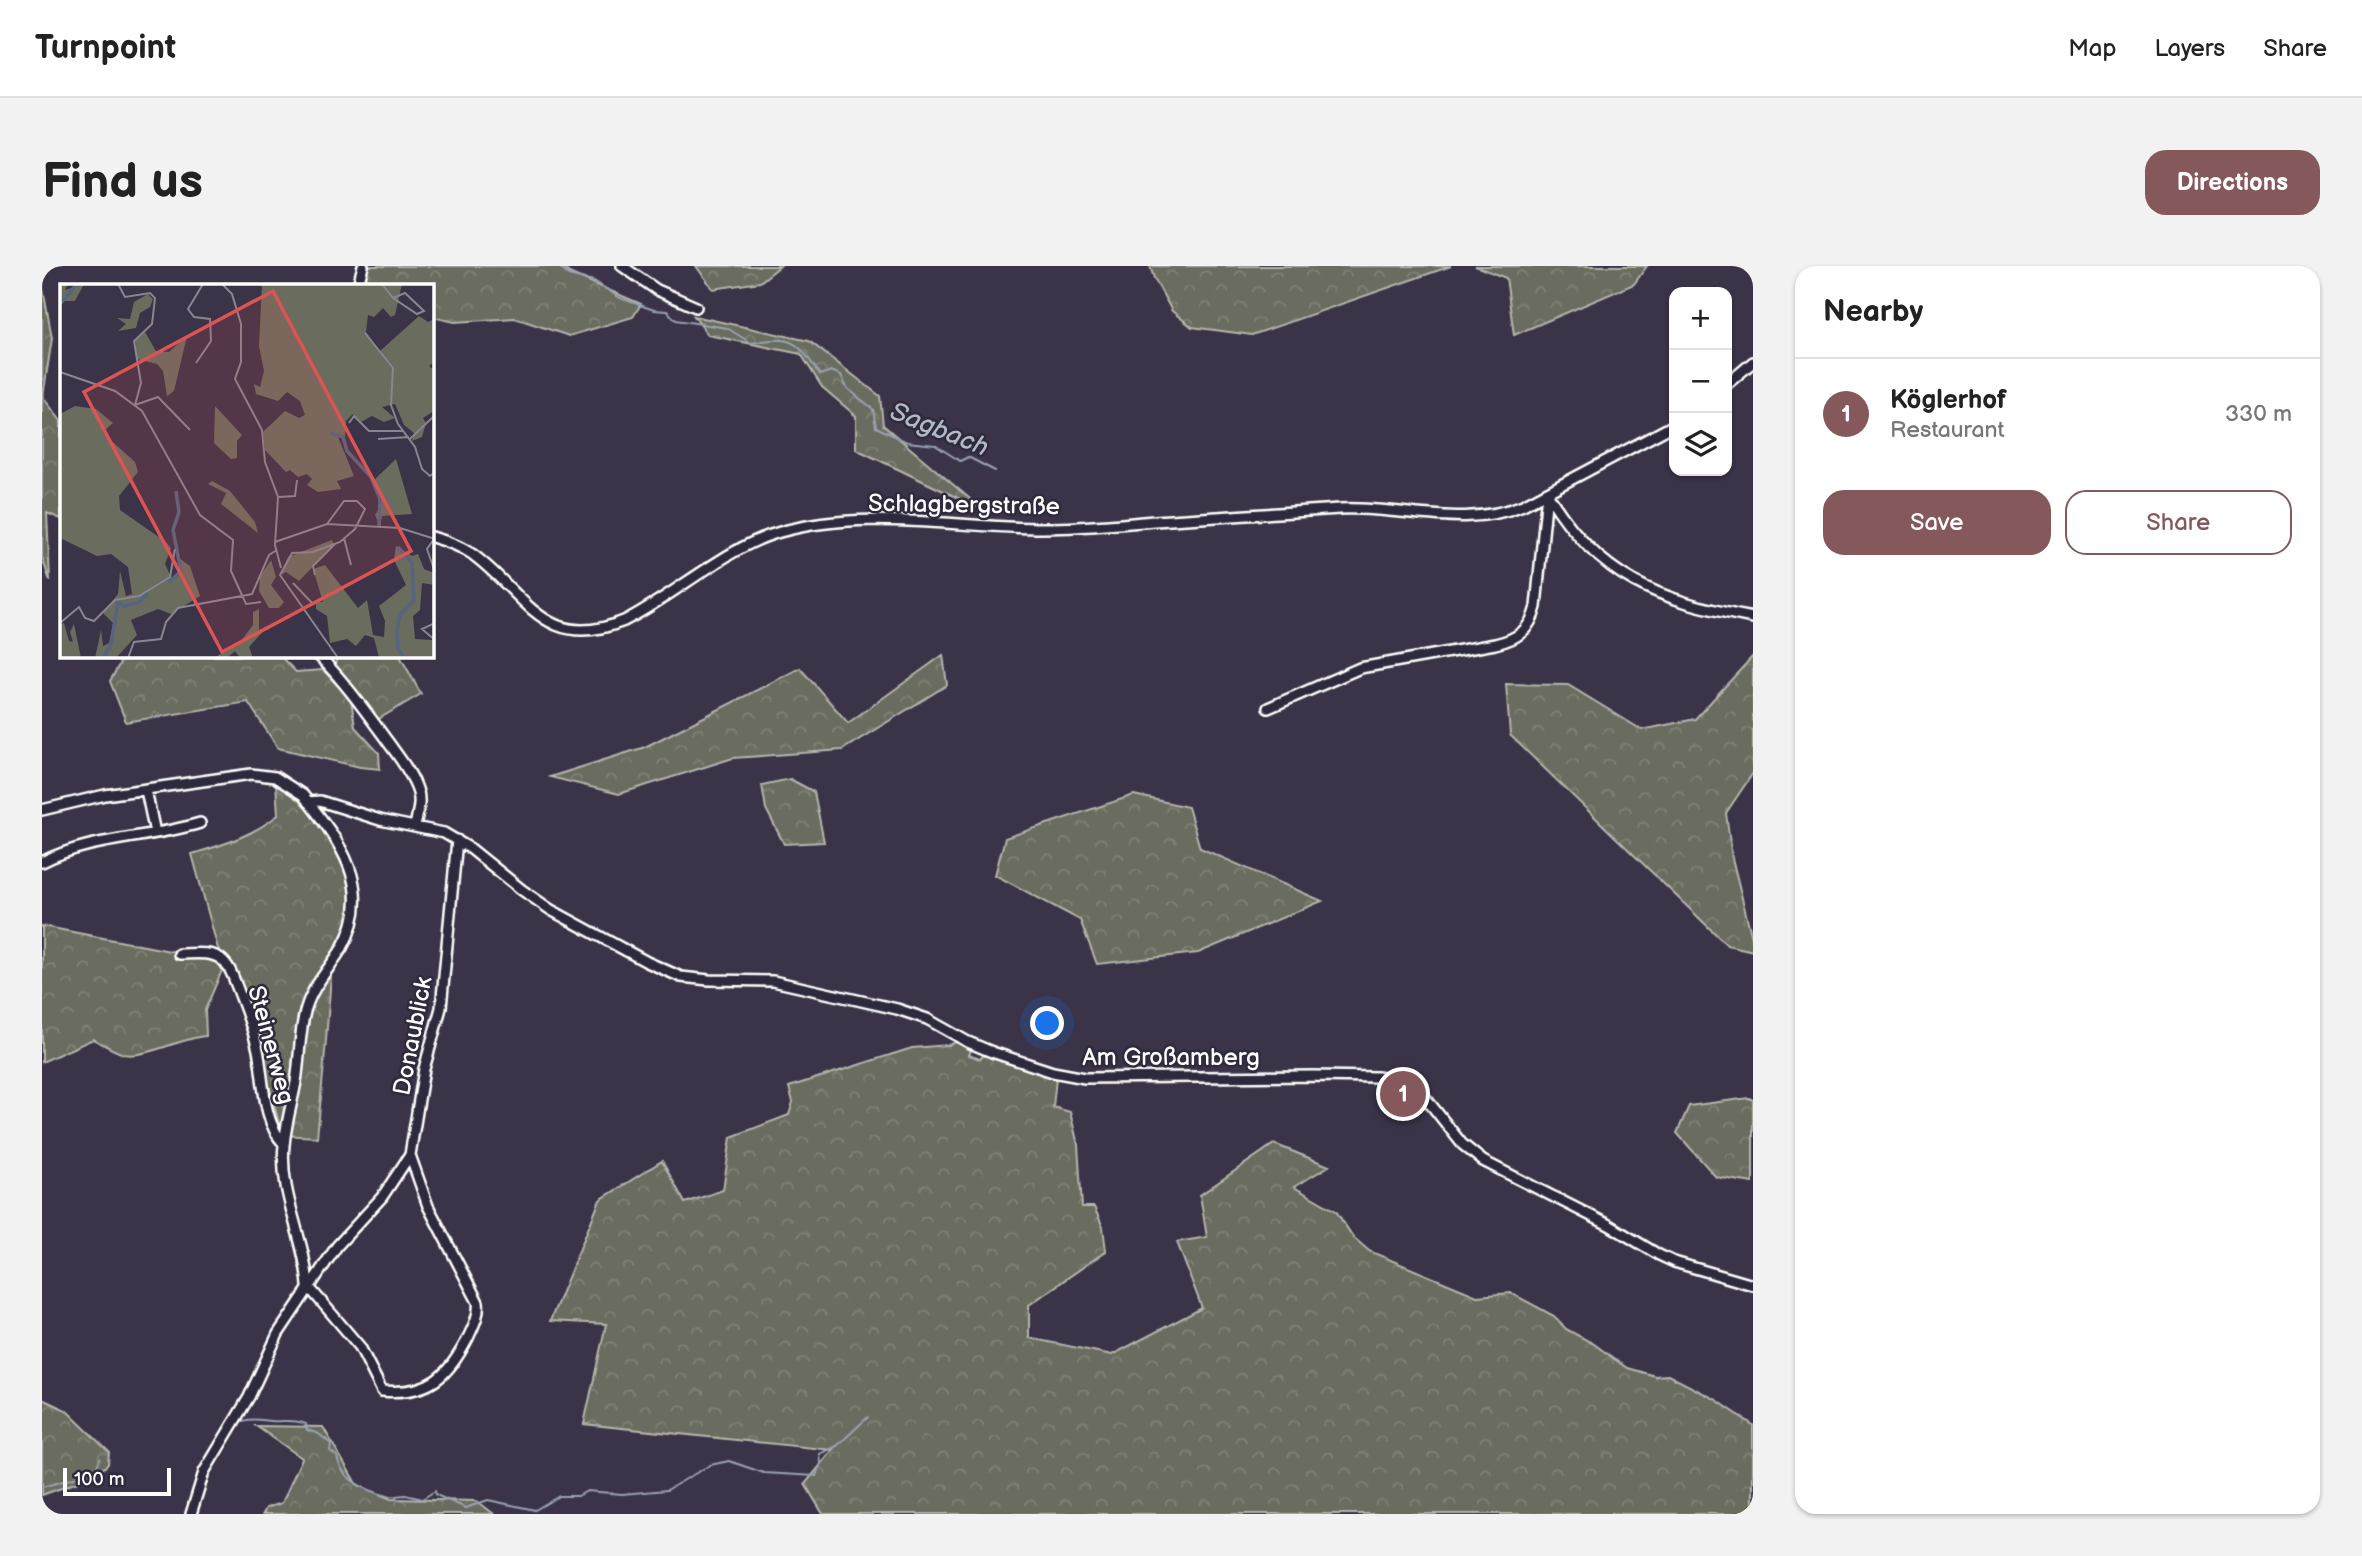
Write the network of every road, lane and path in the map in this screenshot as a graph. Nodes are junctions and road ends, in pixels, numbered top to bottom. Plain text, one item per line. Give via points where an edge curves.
1 (363, 266) edge
2 (622, 266) edge
3 (358, 284) edge
4 (696, 307) dead end
5 (1753, 362) edge
6 (1732, 380) edge
7 (1669, 428) edge
8 (1547, 493) junction
9 (434, 538) edge
10 (1753, 618) edge
11 (320, 658) edge
12 (1268, 708) dead end
13 (146, 790) junction
14 (308, 802) junction
15 (42, 810) edge
16 (200, 822) dead end
17 (415, 827) junction
18 (155, 833) junction
19 (457, 840) junction
20 (42, 862) edge
21 (179, 954) dead end
22 (284, 1144) junction
23 (410, 1155) junction
24 (1753, 1285) edge
25 (309, 1286) junction
26 (191, 1514) edge

1 - 3 street
2 - 4 street via 657,290
5 - 6 street
7 - 8 street, Schlagbergstraße
8 - 9 street, Schlagbergstraße via 1505,512 1469,517 1344,509 1063,528 901,521 805,526 758,540 633,617 587,631 562,628 542,618 471,554
8 - 10 street via 1580,537 1628,579 1680,602
8 - 12 street via 1536,607 1523,633 1505,642 1360,668
11 - 17 street via 363,708 411,776 419,800
13 - 14 street via 266,775 293,787
13 - 15 street
13 - 18 street
14 - 17 street, Am Großamberg via 320,801
14 - 22 street via 350,868 356,912 343,946 306,1007
16 - 18 street
17 - 19 street, Am Großamberg
18 - 20 street via 60,853
19 - 23 street, Donaublick via 442,1008 424,1069
19 - 24 street, Am Großamberg via 551,910 681,976 773,981 897,1009 927,1019 979,1047 1069,1076 1377,1077 1404,1081 1429,1101 1462,1144 1483,1161 1658,1255
21 - 22 street, Steinerweg via 213,955 230,969 258,1050 271,1121
22 - 25 street via 283,1176
23 - 25 street
23 - 25 street via 428,1206 479,1306 450,1370 416,1388 382,1391 360,1346
25 - 26 street via 204,1472

